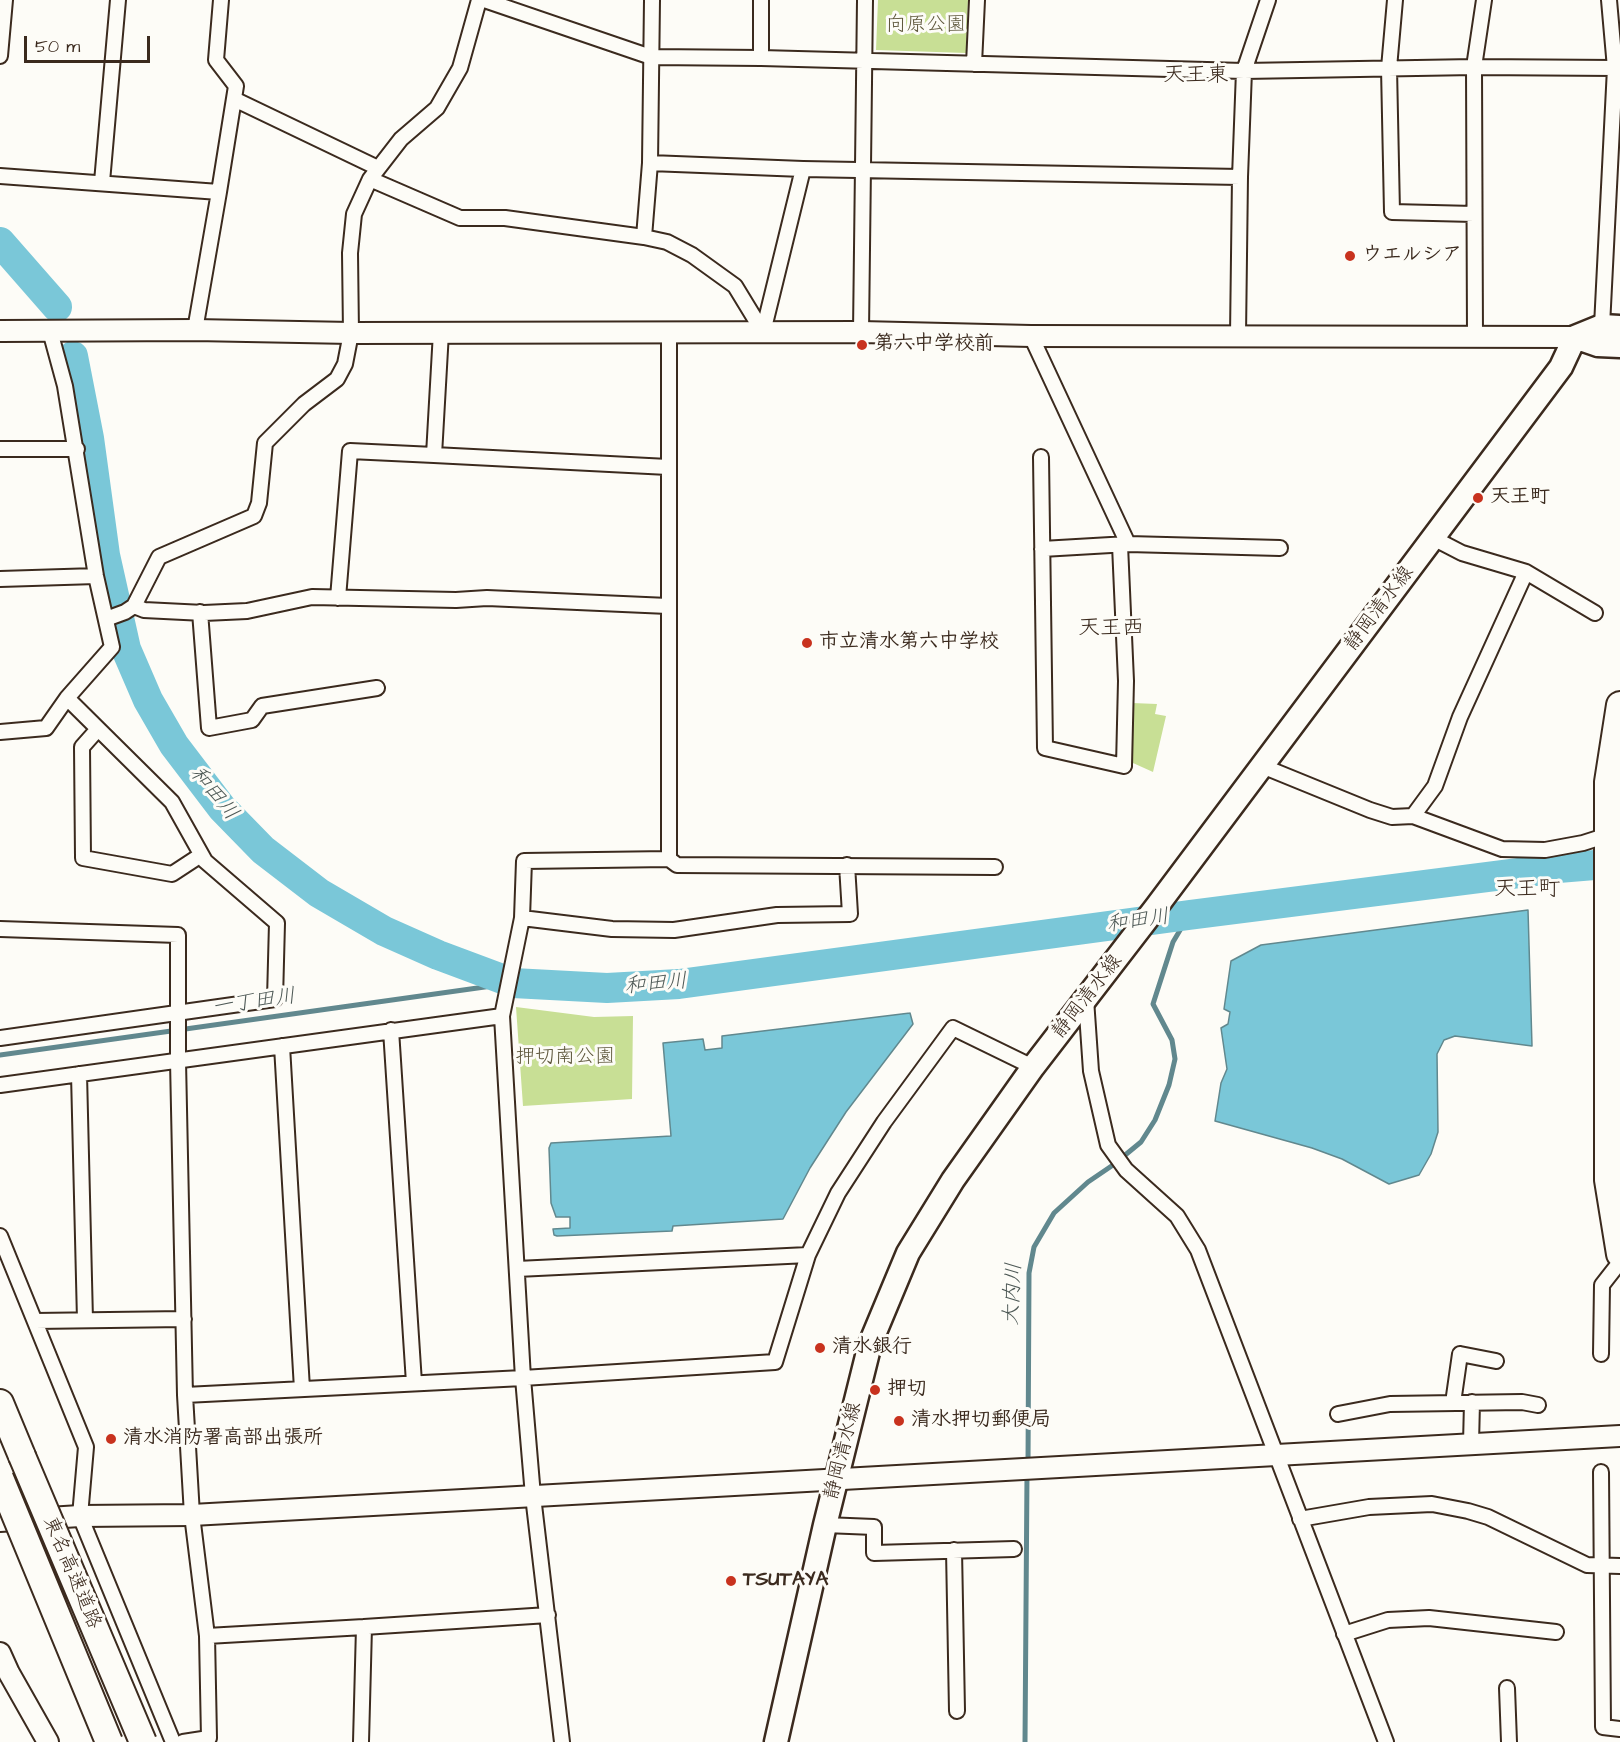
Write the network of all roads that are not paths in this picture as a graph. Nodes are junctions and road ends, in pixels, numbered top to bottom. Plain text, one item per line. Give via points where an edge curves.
1 (118, 0) edge
2 (221, 0) edge
3 (481, 0) edge
4 (652, 0) edge
5 (761, 0) edge
6 (865, 0) edge
7 (977, 0) edge
8 (1268, 0) edge
9 (1395, 0) edge
10 (1484, 0) edge
11 (1609, 0) edge
12 (3, 2) edge
13 (0, 56) edge
14 (651, 57) junction
15 (761, 58) junction
16 (864, 62) junction
17 (974, 64) junction
18 (1474, 67) junction
19 (1389, 68) junction
20 (1615, 68) junction
21 (1244, 71) junction
22 (234, 99) junction
23 (650, 163) junction
24 (803, 169) junction
25 (863, 170) junction
26 (374, 173) junction
27 (0, 176) edge
28 (1240, 177) junction
29 (102, 182) junction
30 (219, 192) junction
31 (1474, 214) junction
32 (644, 237) junction
33 (1611, 327) edge
34 (195, 330) junction
35 (0, 331) edge
36 (50, 331) junction
37 (441, 332) junction
38 (763, 332) junction
39 (861, 332) junction
40 (351, 333) junction
41 (669, 333) junction
42 (1238, 335) junction
43 (1031, 336) junction
44 (1475, 337) junction
45 (1575, 337) junction
46 (1620, 346) edge
47 (0, 449) edge
48 (77, 449) junction
49 (434, 455) junction
50 (1041, 457) dead end
51 (668, 467) junction
52 (1433, 538) junction
53 (1124, 544) junction
54 (1280, 548) dead end
55 (1042, 549) junction
56 (1526, 572) junction
57 (96, 576) junction
58 (0, 579) edge
59 (338, 598) junction
60 (668, 606) junction
61 (129, 609) junction
62 (200, 612) junction
63 (1595, 613) dead end
64 (108, 618) junction
65 (377, 688) dead end
66 (67, 698) junction
67 (1620, 705) edge
68 (98, 729) junction
69 (0, 732) edge
70 (1262, 766) junction
71 (1413, 816) junction
72 (1608, 835) junction
73 (201, 855) junction
74 (669, 859) junction
75 (847, 865) junction
76 (995, 867) dead end
77 (522, 918) junction
78 (0, 929) edge
79 (1086, 999) junction
80 (177, 1012) junction
81 (502, 1016) junction
82 (391, 1030) junction
83 (0, 1038) edge
84 (282, 1046) junction
85 (178, 1061) junction
86 (1034, 1067) junction
87 (79, 1074) junction
88 (0, 1085) edge
89 (0, 1236) edge
90 (1620, 1254) edge
91 (808, 1255) junction
92 (1620, 1262) edge
93 (516, 1269) junction
94 (184, 1319) junction
95 (86, 1320) junction
96 (35, 1321) junction
97 (1601, 1354) dead end
98 (1496, 1361) dead end
99 (523, 1378) junction
100 (414, 1383) junction
101 (303, 1389) junction
102 (185, 1395) junction
103 (1472, 1402) junction
104 (0, 1403) edge
105 (1453, 1403) junction
106 (1538, 1406) dead end
107 (1338, 1414) dead end
108 (1620, 1436) edge
109 (1471, 1444) junction
110 (1276, 1455) junction
111 (1601, 1472) dead end
112 (0, 1478) edge
113 (837, 1479) junction
114 (533, 1496) junction
115 (192, 1515) junction
116 (80, 1516) junction
117 (1299, 1519) junction
118 (0, 1521) edge
119 (825, 1525) junction
120 (1014, 1549) dead end
121 (954, 1550) junction
122 (1602, 1566) junction
123 (1620, 1566) edge
124 (548, 1615) junction
125 (364, 1627) junction
126 (1556, 1632) dead end
127 (1344, 1634) junction
128 (207, 1636) junction
129 (0, 1653) edge
130 (1507, 1688) dead end
131 (957, 1711) dead end
132 (1620, 1729) edge
133 (48, 1742) edge
134 (110, 1742) edge
135 (143, 1742) edge
136 (173, 1742) edge
137 (183, 1742) edge
138 (361, 1742) edge
139 (562, 1742) edge
140 (776, 1742) edge
141 (1386, 1742) edge
142 (1509, 1742) edge

1 - 29 street
2 - 22 street via 216,60 236,86
3 - 14 street
3 - 26 street via 460,68 437,108 401,139
4 - 14 street
5 - 15 street
6 - 16 street
7 - 17 street
8 - 21 street
9 - 19 street
10 - 18 street
11 - 20 street
12 - 13 street
14 - 15 street
14 - 23 street
15 - 16 street
16 - 17 street
16 - 25 street
17 - 21 street
18 - 19 street
18 - 20 street
18 - 31 street
19 - 21 street
19 - 31 street via 1392,212
20 - 33 street
21 - 28 street
22 - 26 street
22 - 30 street
23 - 24 street
23 - 32 street
24 - 25 street
24 - 38 street
25 - 28 street
25 - 39 street
26 - 32 street via 460,218 505,218
26 - 40 street via 354,214
27 - 29 street
28 - 42 street
29 - 30 street
30 - 34 street
31 - 44 street
32 - 38 street via 667,242 692,255 735,286
33 - 45 main road
34 - 36 street
34 - 40 street
35 - 36 street
36 - 48 street
37 - 40 street
37 - 41 street
37 - 49 street
38 - 39 street
38 - 41 street
39 - 43 street
40 - 61 street via 338,379 304,404 265,444 254,516 159,557
41 - 51 street
42 - 43 street
42 - 44 street
43 - 53 street
44 - 45 street
45 - 46 main road via 1598,345
45 - 52 main road, 静岡清水線 via 1562,367
47 - 48 street
48 - 57 street
49 - 51 street
49 - 59 street via 350,451
50 - 55 street
51 - 60 street
52 - 56 street via 1462,553
52 - 70 main road, 静岡清水線
53 - 54 street
53 - 55 street
53 - 55 street via 1125,766 1045,748
56 - 63 street
56 - 71 street via 1460,717 1435,786
57 - 58 street
57 - 64 street
59 - 60 street via 488,598
59 - 62 street via 312,597 247,611
60 - 74 street
61 - 62 street
61 - 64 street
62 - 65 street via 210,728 252,720 262,706
64 - 66 street via 112,647
66 - 68 street
66 - 69 street via 46,728
67 - 72 highway via 1608,782
68 - 73 street via 172,802
68 - 73 street via 82,747 83,858 172,874
70 - 71 street via 1370,810
70 - 79 main road, 静岡清水線
71 - 72 street via 1502,849 1545,850
72 - 90 highway via 1608,1180
73 - 80 street via 277,923 275,999
74 - 75 street via 677,865
74 - 77 street via 524,861
75 - 76 street
75 - 77 street via 850,914 777,915 674,930 612,929
77 - 81 street
78 - 80 street via 178,935
79 - 86 main road, 静岡清水線
79 - 110 street via 1091,1071 1108,1145 1126,1170 1177,1216 1198,1250
80 - 83 street
80 - 85 street
81 - 82 street
81 - 93 street
82 - 84 street
82 - 100 street
84 - 85 street
84 - 101 street
85 - 87 street
85 - 94 street
86 - 91 street via 953,1028 837,1193
86 - 113 main road, 静岡清水線 via 953,1179 908,1253 870,1344
87 - 88 street
87 - 95 street
89 - 96 street
91 - 93 street
91 - 99 street via 775,1362
92 - 97 street via 1602,1285
93 - 99 street
94 - 95 street
94 - 102 street
95 - 96 street
96 - 116 street via 86,1447
98 - 105 street via 1460,1354
99 - 100 street
99 - 114 street
100 - 101 street
101 - 102 street
102 - 115 street
103 - 105 street
103 - 106 street via 1522,1402
103 - 109 street
104 - 135 highway, 東名高速道路, bridge
105 - 107 street via 1390,1404
108 - 109 street
109 - 110 street
110 - 113 street
110 - 117 street
111 - 122 street
112 - 134 highway, 東名高速道路, bridge
113 - 114 street
113 - 119 main road, 静岡清水線
114 - 115 street
114 - 124 street
115 - 116 street
115 - 128 street
116 - 118 street
116 - 136 street
117 - 122 street via 1369,1507 1432,1504 1488,1517 1587,1565
117 - 127 street
119 - 121 street via 874,1527 874,1552
119 - 140 main road, 静岡清水線
120 - 121 street
121 - 131 street
122 - 123 street
122 - 132 street via 1603,1727
124 - 125 street
124 - 139 street
125 - 128 street
125 - 138 street
126 - 127 street via 1429,1618 1388,1620
127 - 141 street
128 - 137 street via 209,1738
129 - 133 street
130 - 142 street

